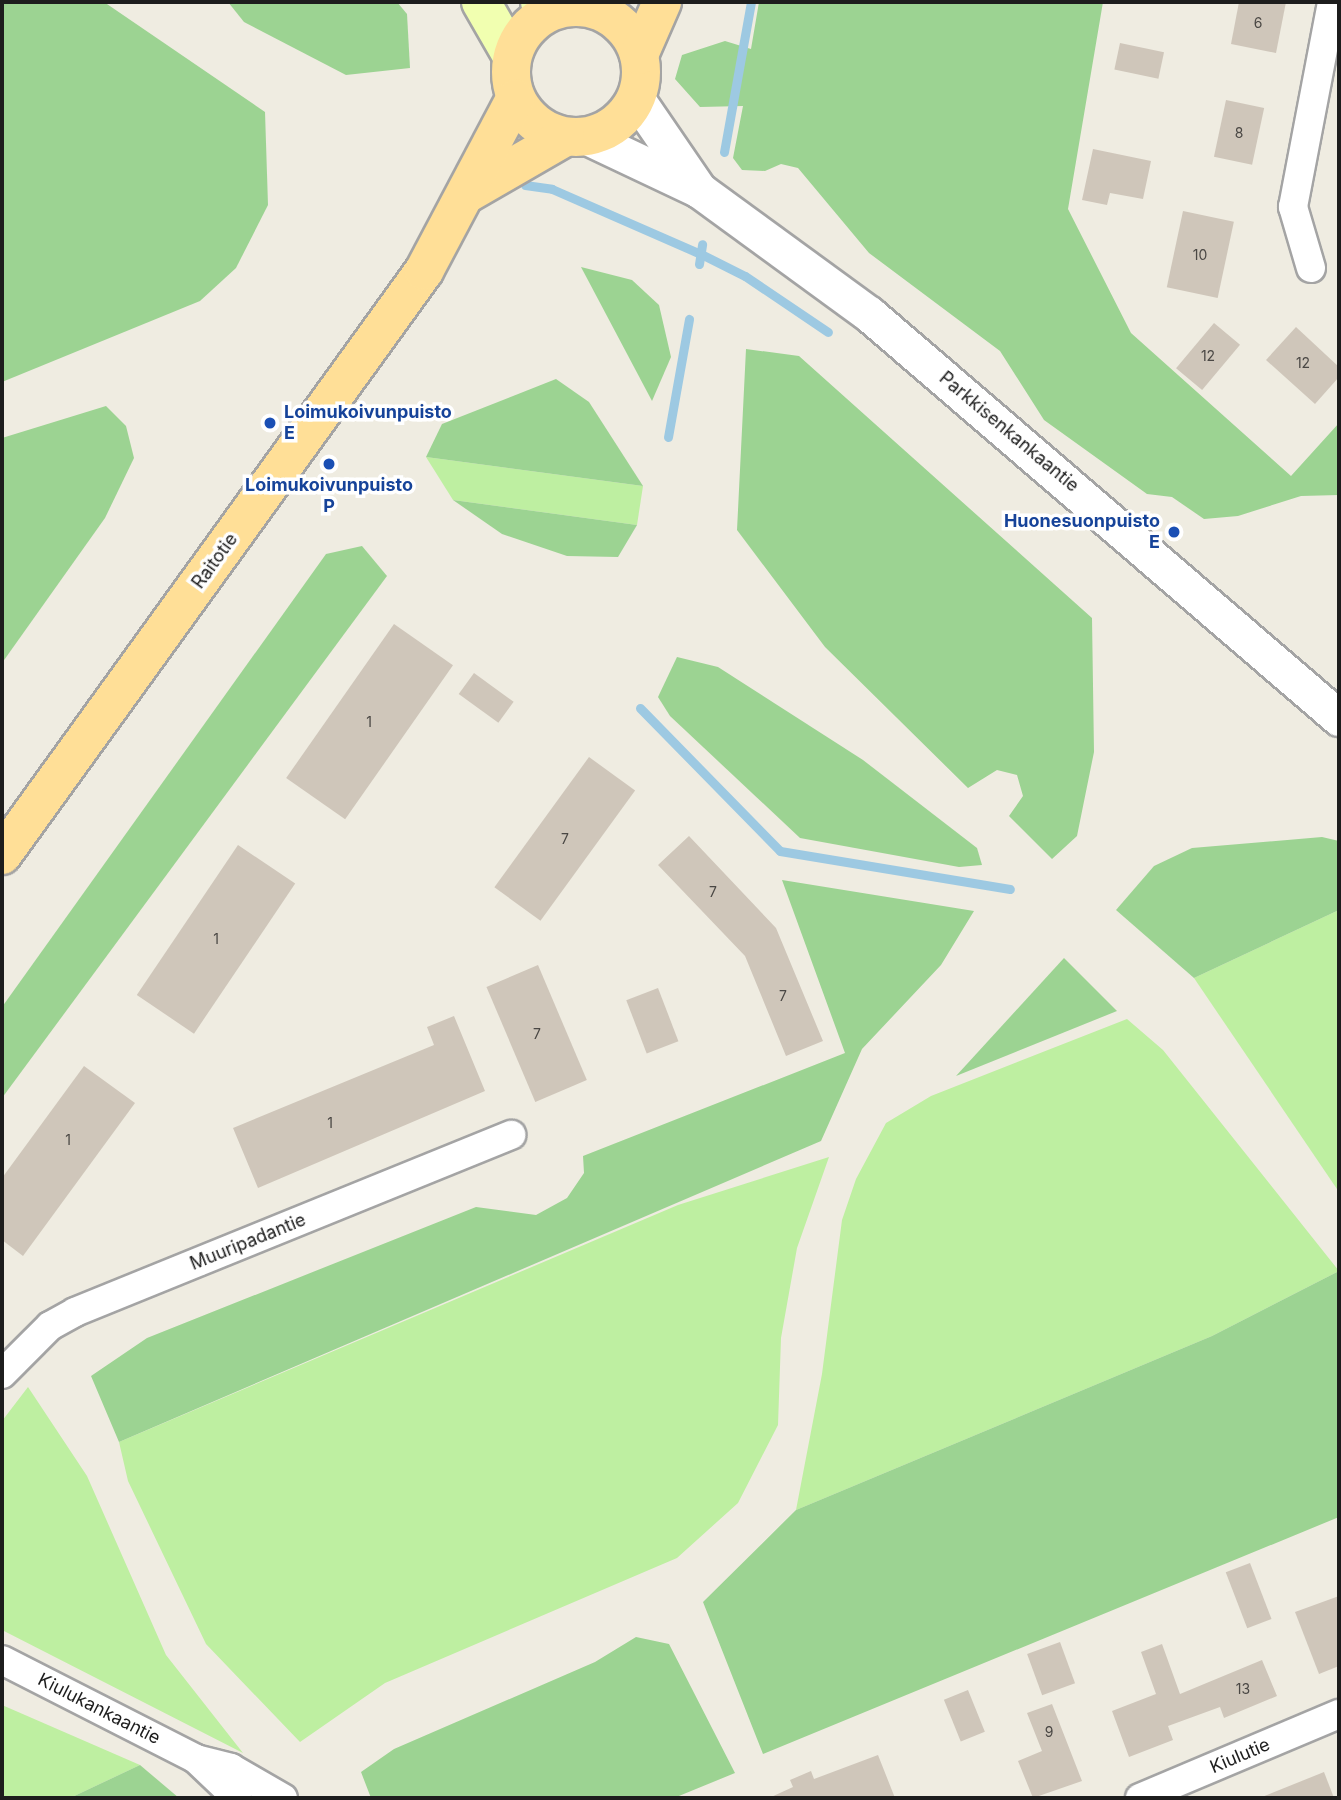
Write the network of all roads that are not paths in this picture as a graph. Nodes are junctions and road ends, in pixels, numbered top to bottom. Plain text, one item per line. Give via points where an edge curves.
1 (481, 2) edge
2 (662, 2) edge
3 (1332, 2) edge
4 (547, 6) edge
5 (602, 6) edge
6 (639, 55) junction
7 (512, 56) junction
8 (636, 97) junction
9 (515, 99) junction
10 (576, 137) junction
11 (699, 190) junction
12 (468, 193) junction
13 (1311, 268) dead end
14 (1339, 718) edge
15 (2, 855) edge
16 (511, 1135) dead end
17 (2, 1374) edge
18 (2, 1660) edge
19 (1339, 1714) edge
20 (196, 1759) junction
21 (237, 1798) edge
22 (282, 1798) edge
23 (1140, 1798) edge

1 - 7 main road
2 - 6 main road
3 - 13 street via 1293,207
4 - 5 main road
4 - 7 main road
5 - 6 main road via 630,35
6 - 8 main road
7 - 9 main road
8 - 10 main road via 617,123
8 - 11 street, Parkkisenkankaantie
9 - 10 main road via 527,117
9 - 12 main road, Raitotie
10 - 11 street, Parkkisenkankaantie
10 - 12 main road
11 - 14 street, Parkkisenkankaantie via 869,314
12 - 15 main road, Raitotie via 424,271
16 - 17 street, Muuripadantie via 75,1312 50,1326
18 - 20 street, Kiulukankaantie
19 - 23 street, Kiulutie
20 - 21 street, Kiulukankaantie
20 - 22 street, Kiulukankaantie via 231,1768

